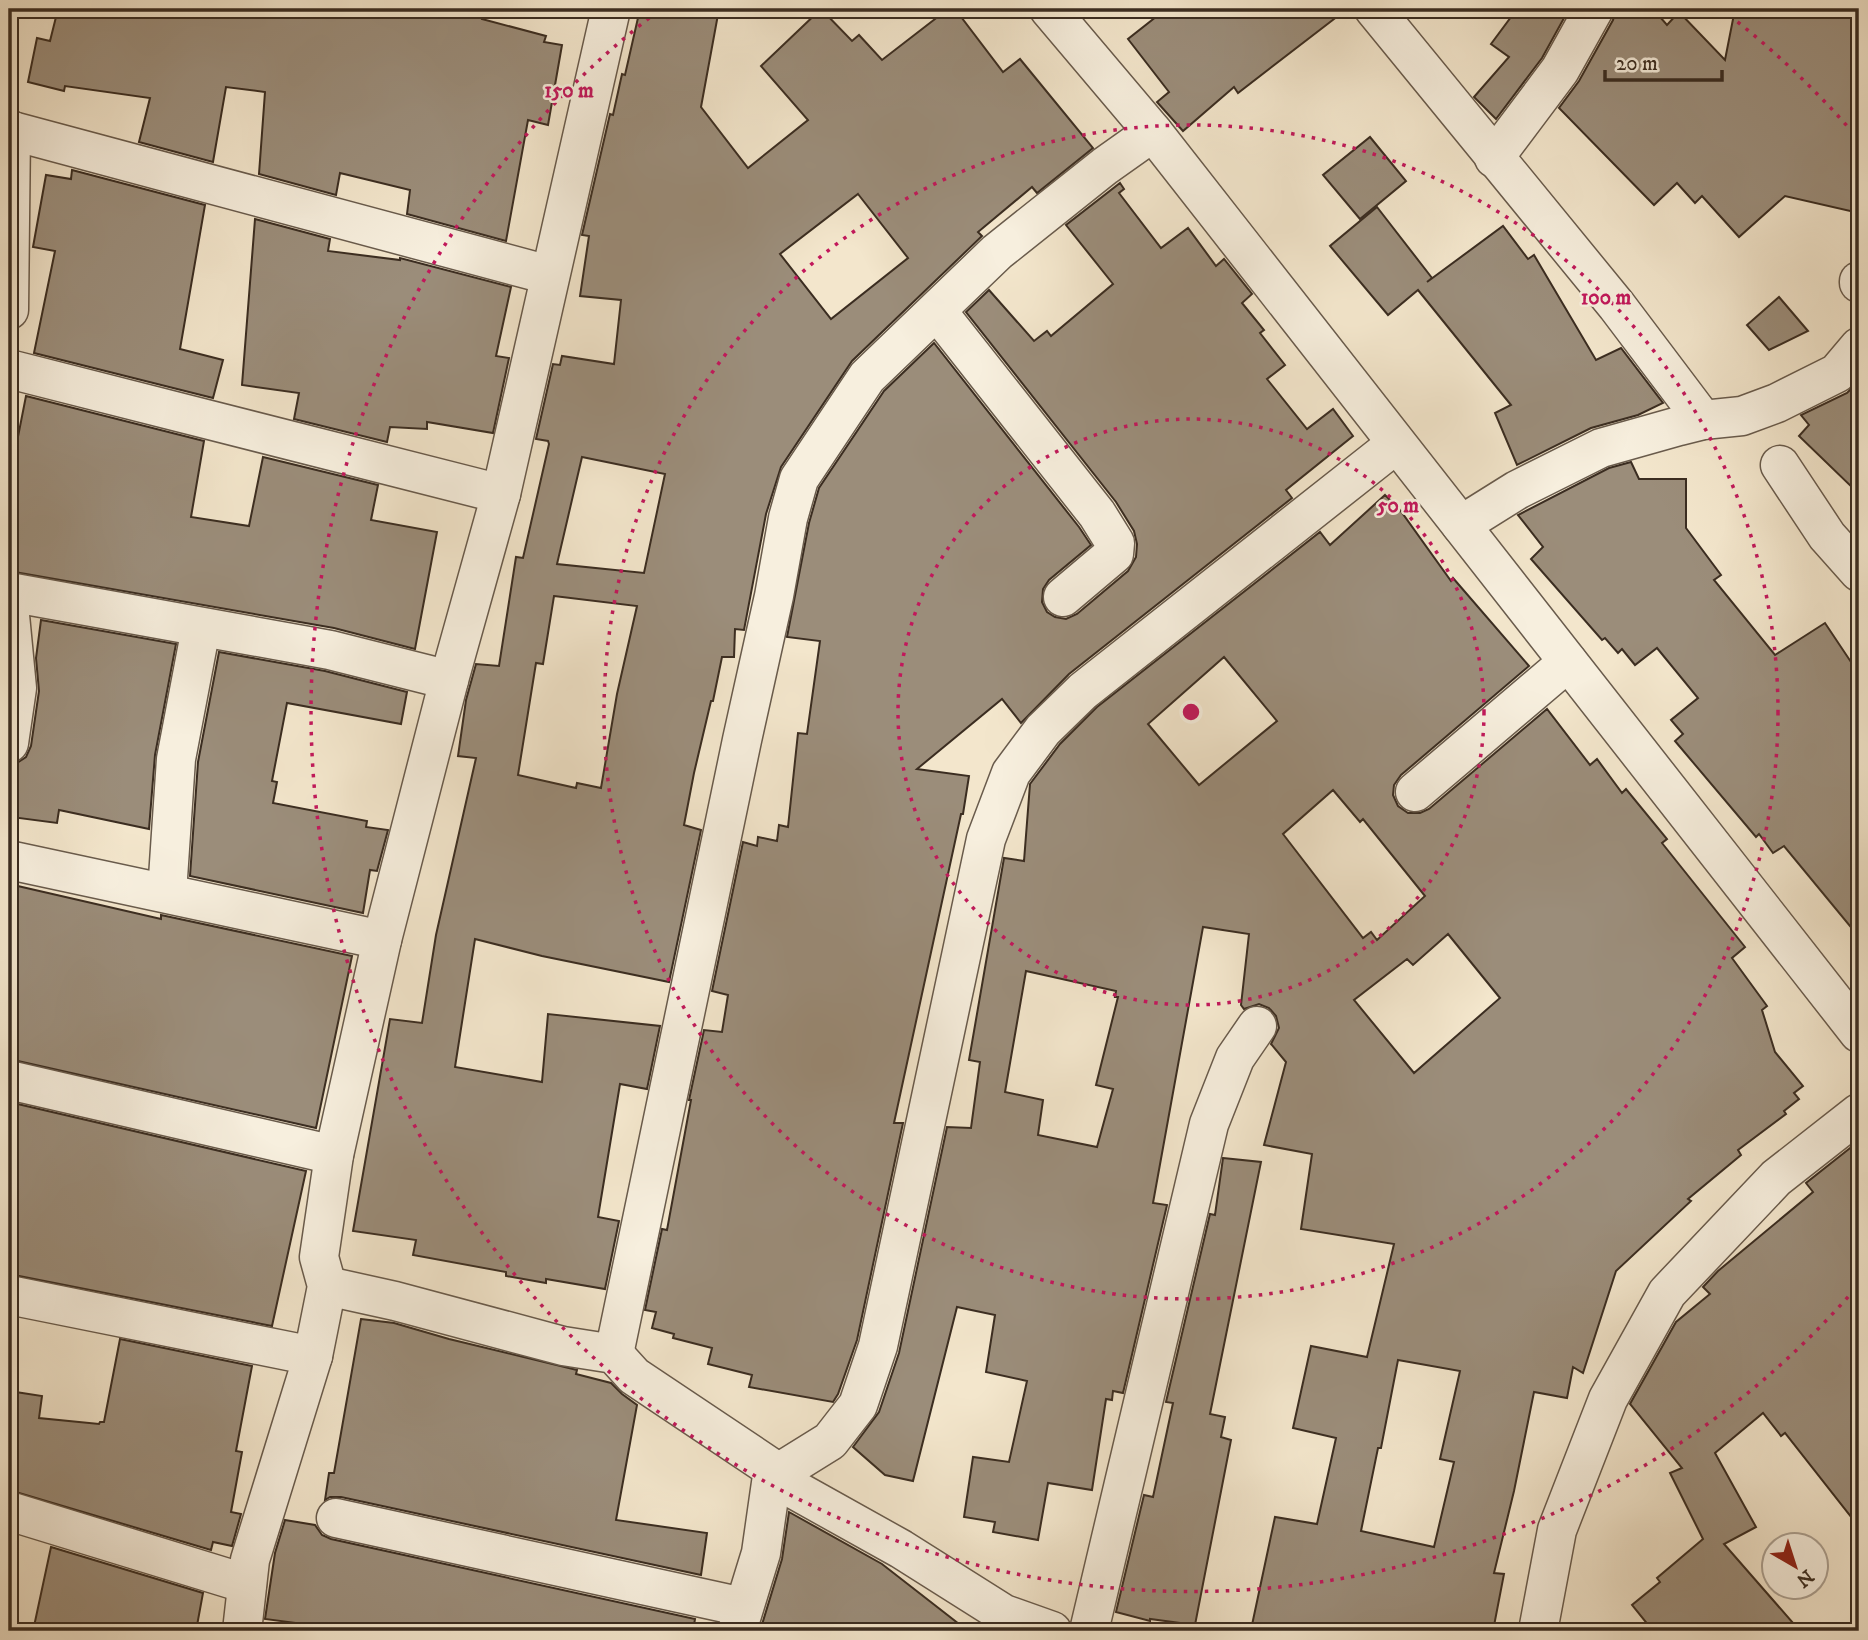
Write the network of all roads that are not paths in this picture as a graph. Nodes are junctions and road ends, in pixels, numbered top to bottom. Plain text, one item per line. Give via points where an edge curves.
1 (611, 9) edge
2 (1049, 9) edge
3 (1374, 9) edge
4 (1594, 9) edge
5 (10, 130) edge
6 (1153, 132) junction
7 (1494, 158) junction
8 (549, 275) junction
9 (9, 310) edge
10 (937, 311) junction
11 (1859, 347) edge
12 (9, 369) edge
13 (1703, 420) junction
14 (1396, 444) junction
15 (1780, 466) dead end
16 (500, 494) junction
17 (1461, 525) junction
18 (1859, 572) edge
19 (9, 592) edge
20 (1063, 597) dead end
21 (9, 605) edge
22 (201, 628) junction
23 (1568, 662) junction
24 (449, 680) junction
25 (9, 743) edge
26 (1415, 792) dead end
27 (9, 860) edge
28 (167, 893) junction
29 (382, 940) junction
30 (1257, 1026) dead end
31 (1859, 1033) edge
32 (9, 1080) edge
33 (1859, 1113) edge
34 (334, 1155) junction
35 (327, 1286) junction
36 (9, 1295) edge
37 (614, 1354) junction
38 (313, 1356) junction
39 (772, 1477) junction
40 (9, 1511) edge
41 (336, 1518) dead end
42 (247, 1584) junction
43 (740, 1619) edge
44 (242, 1631) edge
45 (1052, 1631) edge
46 (1089, 1631) edge
47 (1538, 1631) edge

1 - 8 street
2 - 6 street
3 - 7 street
4 - 7 street via 1560,70
5 - 8 street
5 - 9 street
6 - 10 street via 997,252
6 - 14 street
7 - 13 street via 1617,306
8 - 16 street
10 - 20 street via 1115,543 1114,554
10 - 37 street via 867,377 799,479
11 - 13 street via 1837,373 1777,403 1742,416
12 - 16 street
13 - 17 street via 1601,448 1517,489
14 - 17 street
14 - 39 street via 1083,691 1043,730 1011,773 986,839 874,1358 858,1405 830,1441
15 - 18 street via 1827,536
16 - 24 street
17 - 23 street
19 - 22 street
21 - 25 street via 17,688
22 - 24 street via 330,650
22 - 28 street via 176,759
23 - 26 street
23 - 31 street
24 - 29 street
27 - 28 street
28 - 29 street
29 - 34 street
30 - 46 street via 1235,1058 1209,1124
32 - 34 street
33 - 47 street via 1776,1178 1667,1293 1608,1399 1557,1530
34 - 35 street via 319,1257
35 - 37 street via 563,1346
35 - 38 street
36 - 38 street
37 - 39 street via 634,1376 773,1469
38 - 42 street via 250,1560
39 - 43 street via 761,1553
39 - 45 street via 901,1549 1004,1614
40 - 42 street
41 - 43 street
42 - 44 street

